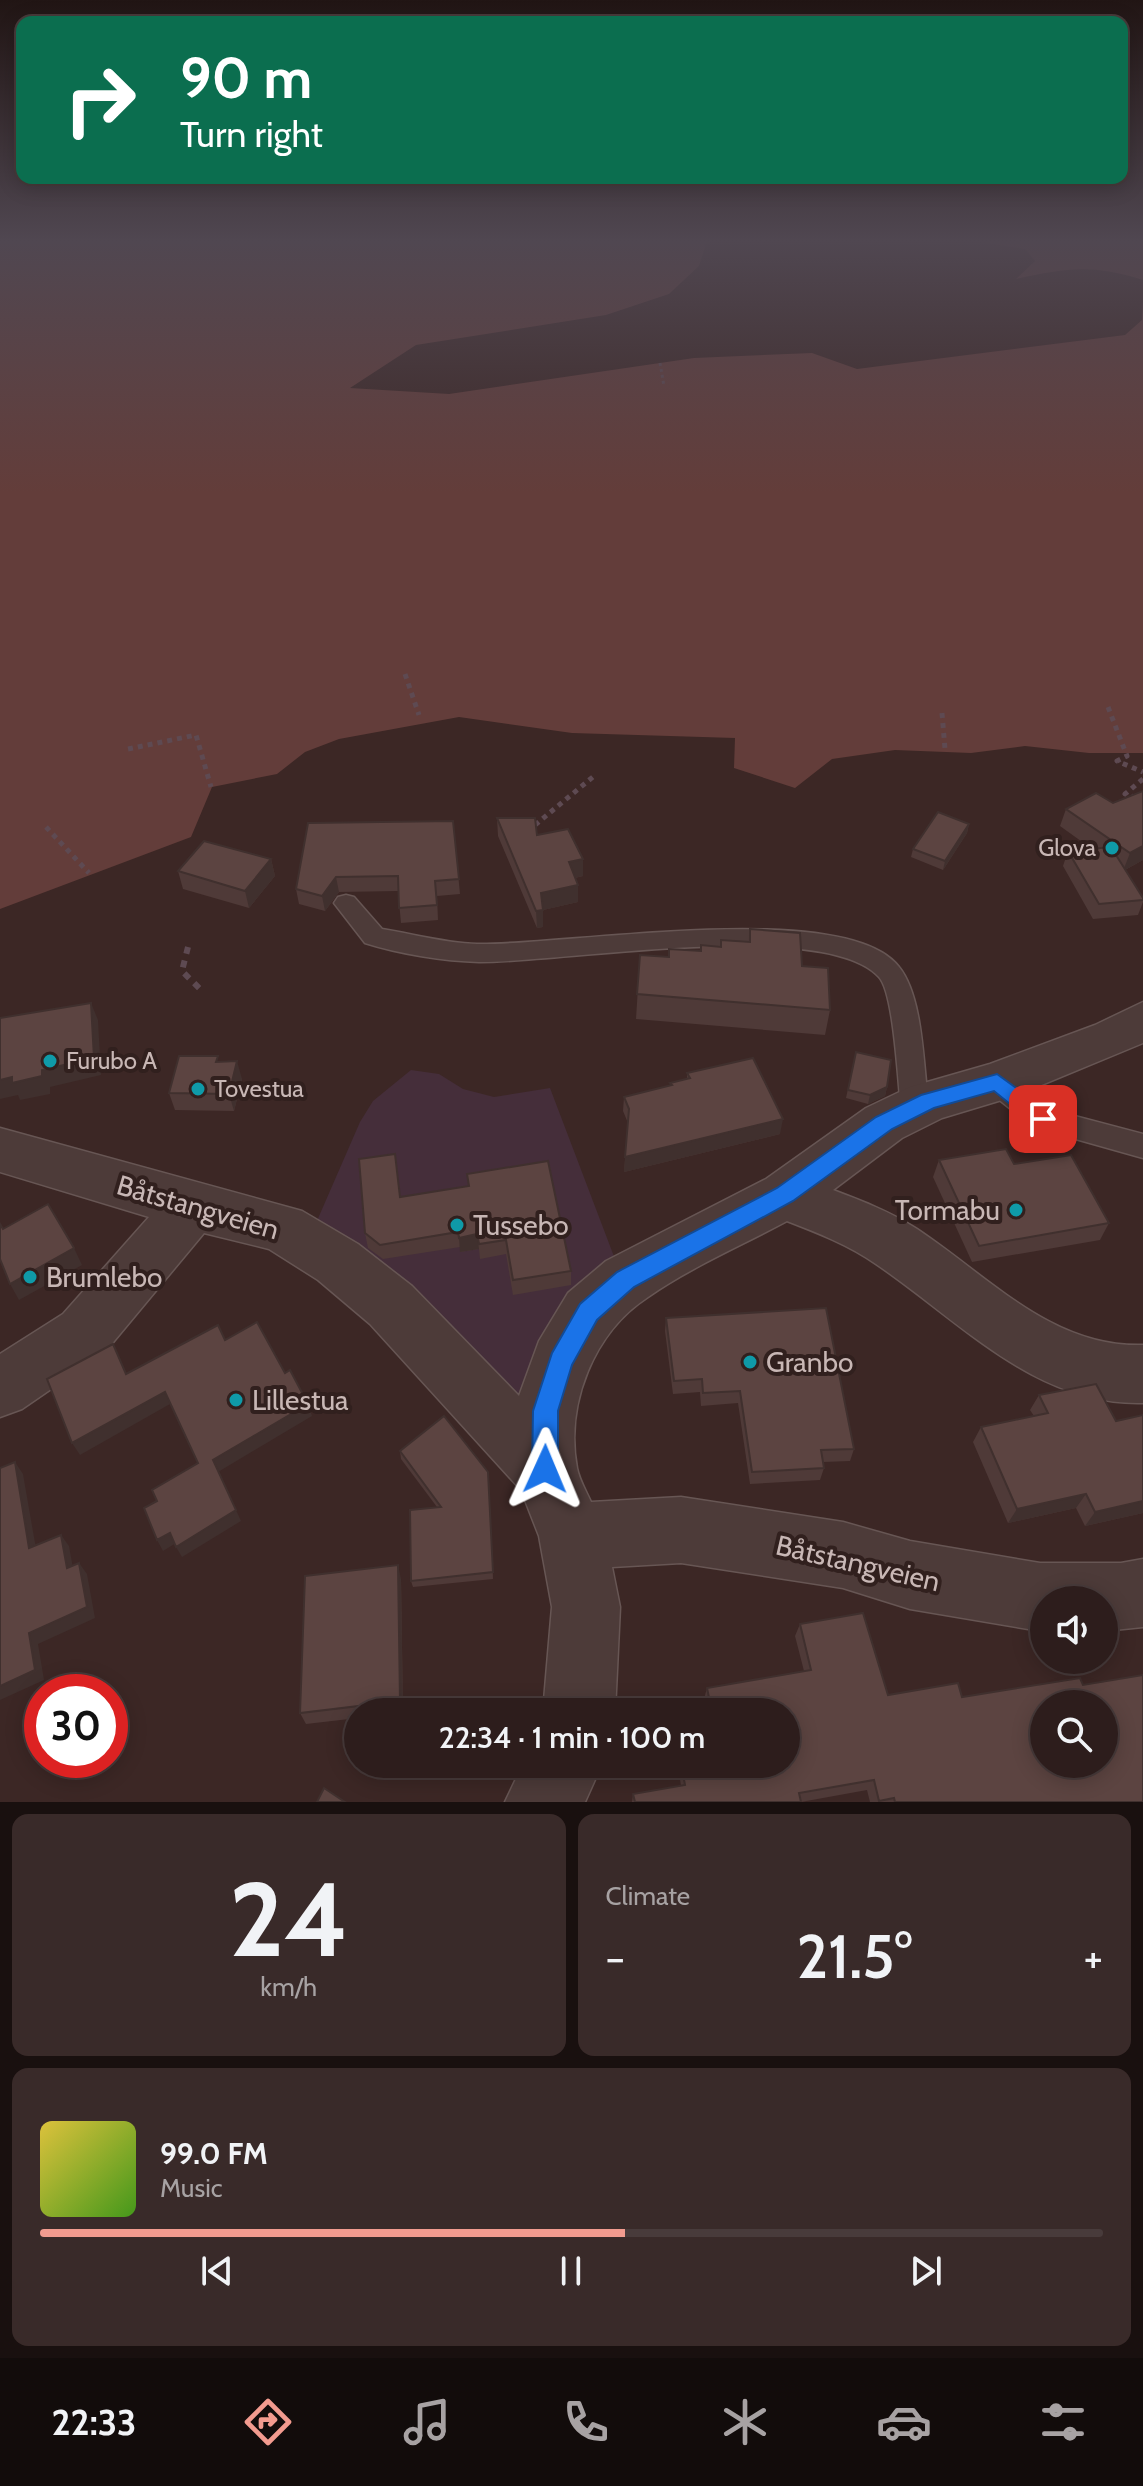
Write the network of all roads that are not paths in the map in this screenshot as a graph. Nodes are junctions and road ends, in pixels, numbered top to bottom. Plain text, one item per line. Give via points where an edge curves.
1 (346, 903) dead end
2 (1143, 1020) edge
3 (997, 1082) junction
4 (915, 1108) junction
5 (1143, 1146) edge
6 (0, 1150) edge
7 (785, 1195) junction
8 (193, 1207) junction
9 (1143, 1374) edge
10 (0, 1388) edge
11 (545, 1469) junction
12 (572, 1536) junction
13 (1143, 1593) edge
14 (580, 1698) edge
15 (557, 1778) edge
16 (543, 1802) edge

1 - 4 lane via 374,937 476,953 699,938 856,950 878,961 895,981
2 - 3 street, Båtstangveien via 1112,1038
3 - 4 street, Båtstangveien
3 - 5 lane via 1043,1119
4 - 7 street, Båtstangveien via 884,1123
6 - 8 street, Båtstangveien
7 - 9 street via 896,1246 991,1317 1084,1369 1110,1376
7 - 11 street, Båtstangveien via 626,1279 589,1312 560,1361 545,1411
8 - 10 street via 84,1333
8 - 11 street, Båtstangveien via 282,1228 338,1262 391,1305
11 - 12 street, Båtstangveien
12 - 13 street, Båtstangveien via 681,1530 843,1555 990,1591 1040,1597
12 - 14 street, Båtstangveien via 586,1607
15 - 16 street

